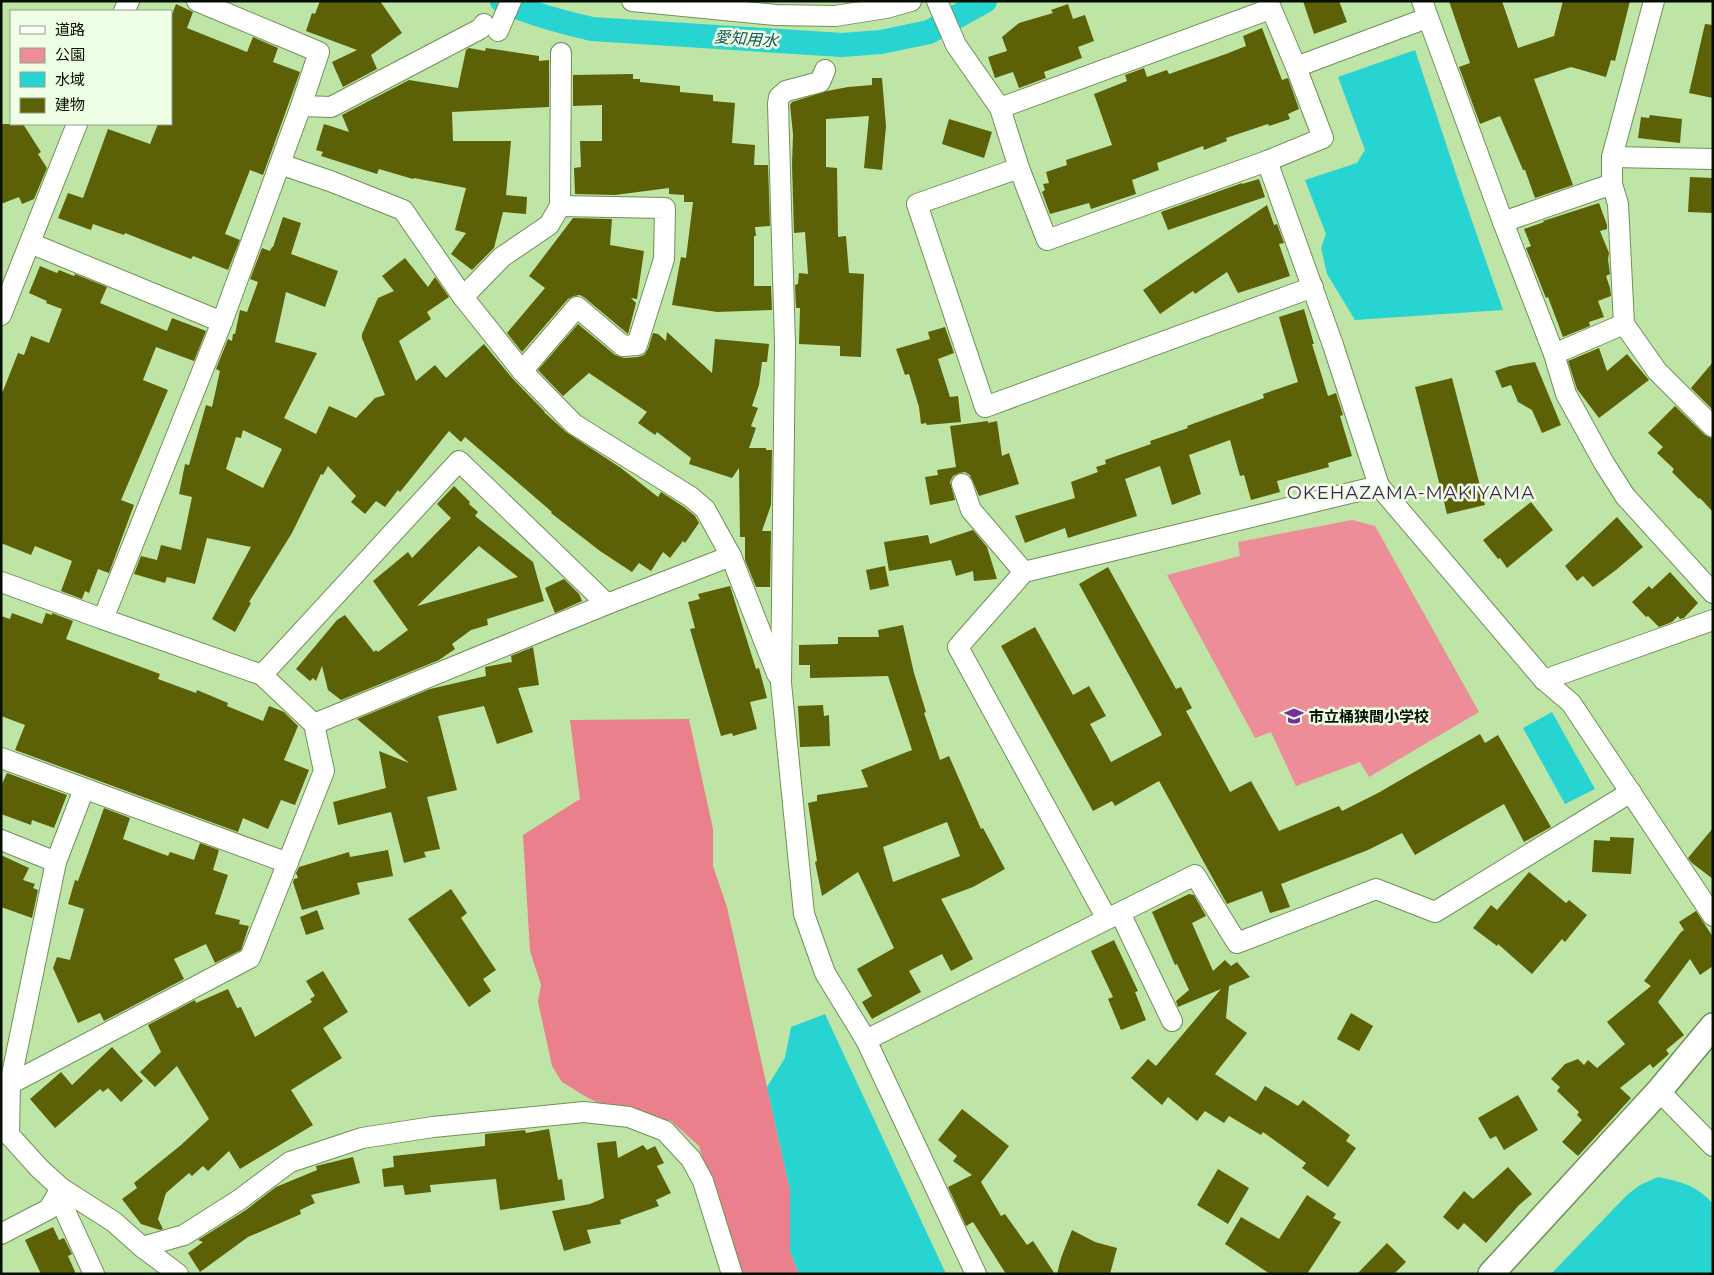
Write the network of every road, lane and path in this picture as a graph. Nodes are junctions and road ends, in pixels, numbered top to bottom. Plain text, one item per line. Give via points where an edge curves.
1 (197, 1) edge
2 (510, 1) edge
3 (632, 1) edge
4 (911, 1) edge
5 (937, 1) edge
6 (1654, 1) edge
7 (677, 3) edge
8 (1269, 5) edge
9 (1425, 9) edge
10 (561, 53) dead end
11 (1296, 67) junction
12 (825, 70) dead end
13 (301, 106) junction
14 (1000, 108) junction
15 (77, 125) edge
16 (1612, 157) junction
17 (1713, 159) edge
18 (1267, 161) junction
19 (280, 164) junction
20 (1019, 168) junction
21 (1612, 184) junction
22 (560, 206) junction
23 (1503, 222) junction
24 (30, 243) junction
25 (1313, 287) junction
26 (463, 297) junction
27 (3, 306) edge
28 (222, 322) junction
29 (1624, 324) junction
30 (1554, 354) junction
31 (522, 371) junction
32 (1713, 427) edge
33 (962, 484) dead end
34 (1379, 486) junction
35 (731, 556) junction
36 (1024, 572) junction
37 (1, 582) edge
38 (1713, 593) edge
39 (607, 604) junction
40 (103, 619) junction
41 (1713, 620) edge
42 (262, 675) junction
43 (1544, 680) junction
44 (781, 683) junction
45 (314, 724) junction
46 (1, 758) edge
47 (84, 788) junction
48 (1631, 792) junction
49 (1, 840) edge
50 (56, 862) junction
51 (288, 863) junction
52 (1114, 916) junction
53 (1713, 916) edge
54 (1172, 1021) dead end
55 (1713, 1026) edge
56 (866, 1040) junction
57 (10, 1084) junction
58 (1659, 1091) junction
59 (5, 1130) edge
60 (1713, 1146) edge
61 (62, 1188) junction
62 (1, 1234) edge
63 (142, 1247) junction
64 (94, 1274) edge
65 (178, 1274) edge
66 (732, 1274) edge
67 (976, 1274) edge
68 (1491, 1274) edge

1 - 13 street via 319,52
2 - 13 street via 491,27 480,29 331,108
3 - 7 street
4 - 7 street via 835,16 776,14
5 - 14 street via 956,45
6 - 16 street
8 - 11 street
8 - 14 street
9 - 11 street
9 - 23 street
10 - 22 street
11 - 18 street via 1323,138
12 - 44 street via 820,82 786,91 778,97 785,344
13 - 19 street
14 - 20 street
15 - 24 street
16 - 17 street
16 - 21 street
18 - 20 street via 1047,240
18 - 25 street
19 - 26 street via 403,210
19 - 28 street
20 - 25 street via 917,204 985,407
21 - 23 street
21 - 29 street via 1618,204
22 - 26 street via 549,225 502,257
22 - 31 street via 665,208 664,259 637,345 623,346 577,307
23 - 30 street
24 - 27 street
24 - 28 street
25 - 34 street
26 - 31 street
28 - 40 street
29 - 30 street
29 - 32 street via 1657,371
30 - 38 street via 1566,394 1625,496
31 - 35 street via 574,424 705,509
33 - 36 street via 971,510
34 - 36 street
34 - 43 street
35 - 39 street
35 - 44 street
36 - 52 street via 958,647
37 - 40 street
39 - 42 street via 459,461
39 - 45 street
40 - 42 street
41 - 43 street
42 - 45 street
43 - 48 street via 1571,703
44 - 56 street via 804,914 824,973
45 - 51 street via 324,771
46 - 47 street
47 - 50 street
47 - 51 street
48 - 52 street via 1435,912 1376,889 1237,943 1195,875
48 - 53 street
49 - 50 street
50 - 57 street
51 - 57 street via 250,958
52 - 54 street
52 - 56 street
55 - 58 street
56 - 67 street
57 - 59 street
58 - 60 street
58 - 68 street
59 - 61 street
61 - 62 street via 49,1209
61 - 63 street via 114,1222
61 - 64 street via 66,1213
63 - 65 street
63 - 66 street via 184,1235 290,1162 362,1138 433,1127 584,1112 629,1117 665,1131 691,1160 703,1181

